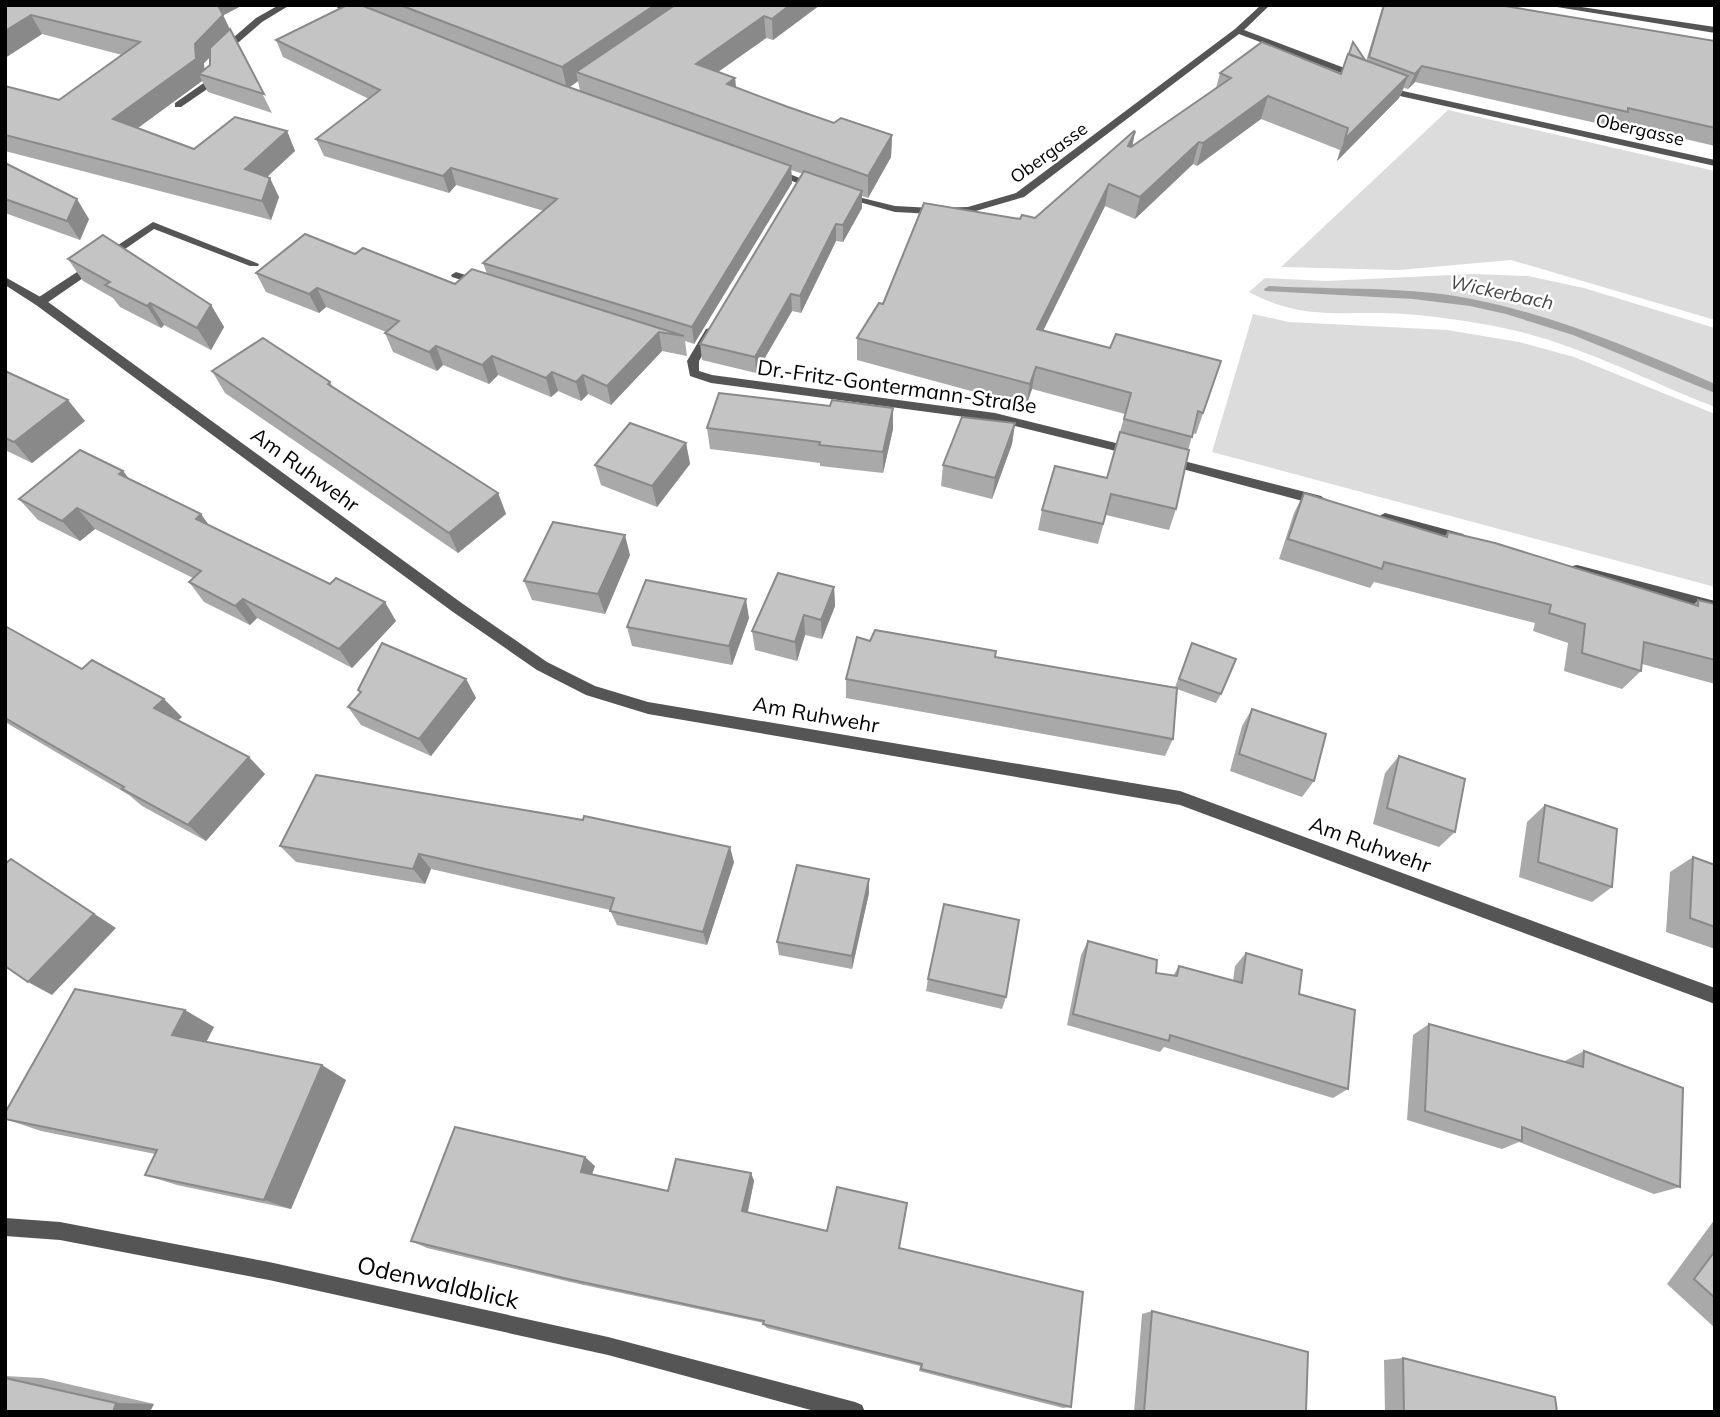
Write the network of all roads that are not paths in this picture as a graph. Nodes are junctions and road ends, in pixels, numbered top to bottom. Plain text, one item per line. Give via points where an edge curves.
1 (286, 5) edge
2 (336, 5) edge
3 (1266, 5) edge
4 (1549, 5) edge
5 (375, 20) edge
6 (1715, 30) edge
7 (1238, 31) junction
8 (178, 105) dead end
9 (1715, 163) edge
10 (763, 167) edge
11 (827, 190) edge
12 (840, 194) edge
13 (254, 264) dead end
14 (456, 275) dead end
15 (5, 280) edge
16 (494, 287) edge
17 (40, 302) junction
18 (719, 318) edge
19 (685, 348) edge
20 (698, 352) junction
21 (1141, 453) edge
22 (1154, 457) edge
23 (1329, 504) edge
24 (1369, 514) edge
25 (1477, 543) edge
26 (1571, 568) edge
27 (1715, 606) edge
28 (1715, 996) edge
29 (5, 1227) edge
30 (855, 1412) edge

1 - 8 street via 259,20 215,61 213,81
2 - 5 street
3 - 7 street, Obergasse
4 - 6 street
7 - 9 street, Obergasse via 1401,93
7 - 12 street, Obergasse via 1020,195 969,210 933,211 895,209
10 - 11 street via 799,187
13 - 17 street via 153,225
14 - 16 street
15 - 17 street, Am Ruhwehr
17 - 28 street, Am Ruhwehr via 458,608 542,666 591,691 648,708 1180,798
18 - 20 street
19 - 20 street
20 - 21 street, Dr.-Fritz-Gontermann-Straße via 694,373 711,379 995,417
22 - 23 street
24 - 25 street
26 - 27 street
29 - 30 street, Odenwaldblick via 60,1231 269,1271 608,1346

